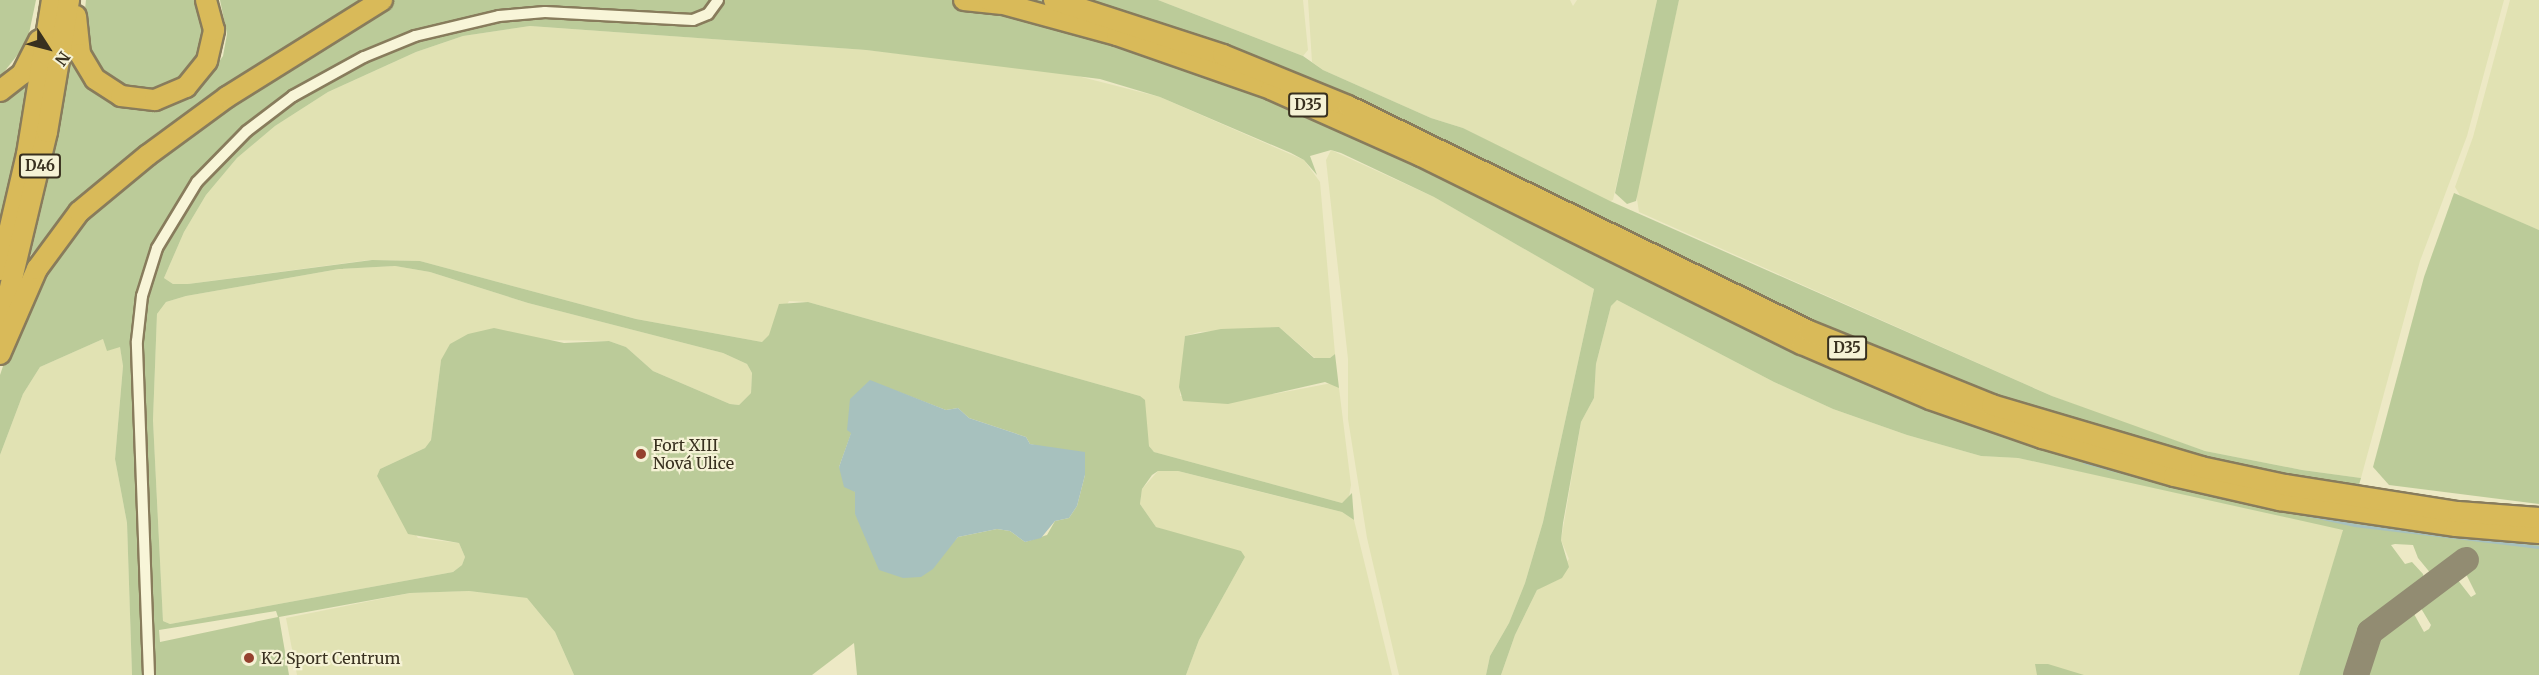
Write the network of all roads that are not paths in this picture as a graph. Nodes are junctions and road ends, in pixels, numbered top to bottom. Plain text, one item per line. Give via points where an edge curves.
1 (51, 0) edge
2 (69, 0) edge
3 (77, 0) edge
4 (206, 0) edge
5 (382, 0) edge
6 (718, 0) edge
7 (964, 0) edge
8 (989, 0) edge
9 (1054, 0) edge
10 (1013, 6) junction
11 (0, 91) edge
12 (0, 270) edge
13 (0, 330) edge
14 (0, 354) edge
15 (2539, 518) edge
16 (2539, 533) edge
17 (149, 675) edge

1 - 11 highway via 31,60 16,80
1 - 12 highway, D46 via 29,143
2 - 13 highway, D46 via 47,132
3 - 4 highway via 77,43 91,75 117,94 147,100 181,90 205,65 214,30
5 - 14 highway via 227,97 80,212 37,268
6 - 17 street via 708,14 693,20 545,12 499,16 415,36 364,57 294,96 247,131 197,182 157,248 142,296 138,330
7 - 10 highway
8 - 10 highway, D35
9 - 15 highway, D35 via 1223,55 1348,106 1809,331 1992,405 2201,467 2285,485 2458,512
10 - 16 highway, D35 via 1173,54 1338,117 1802,344 1930,399 2042,438 2174,476 2280,500 2456,526

